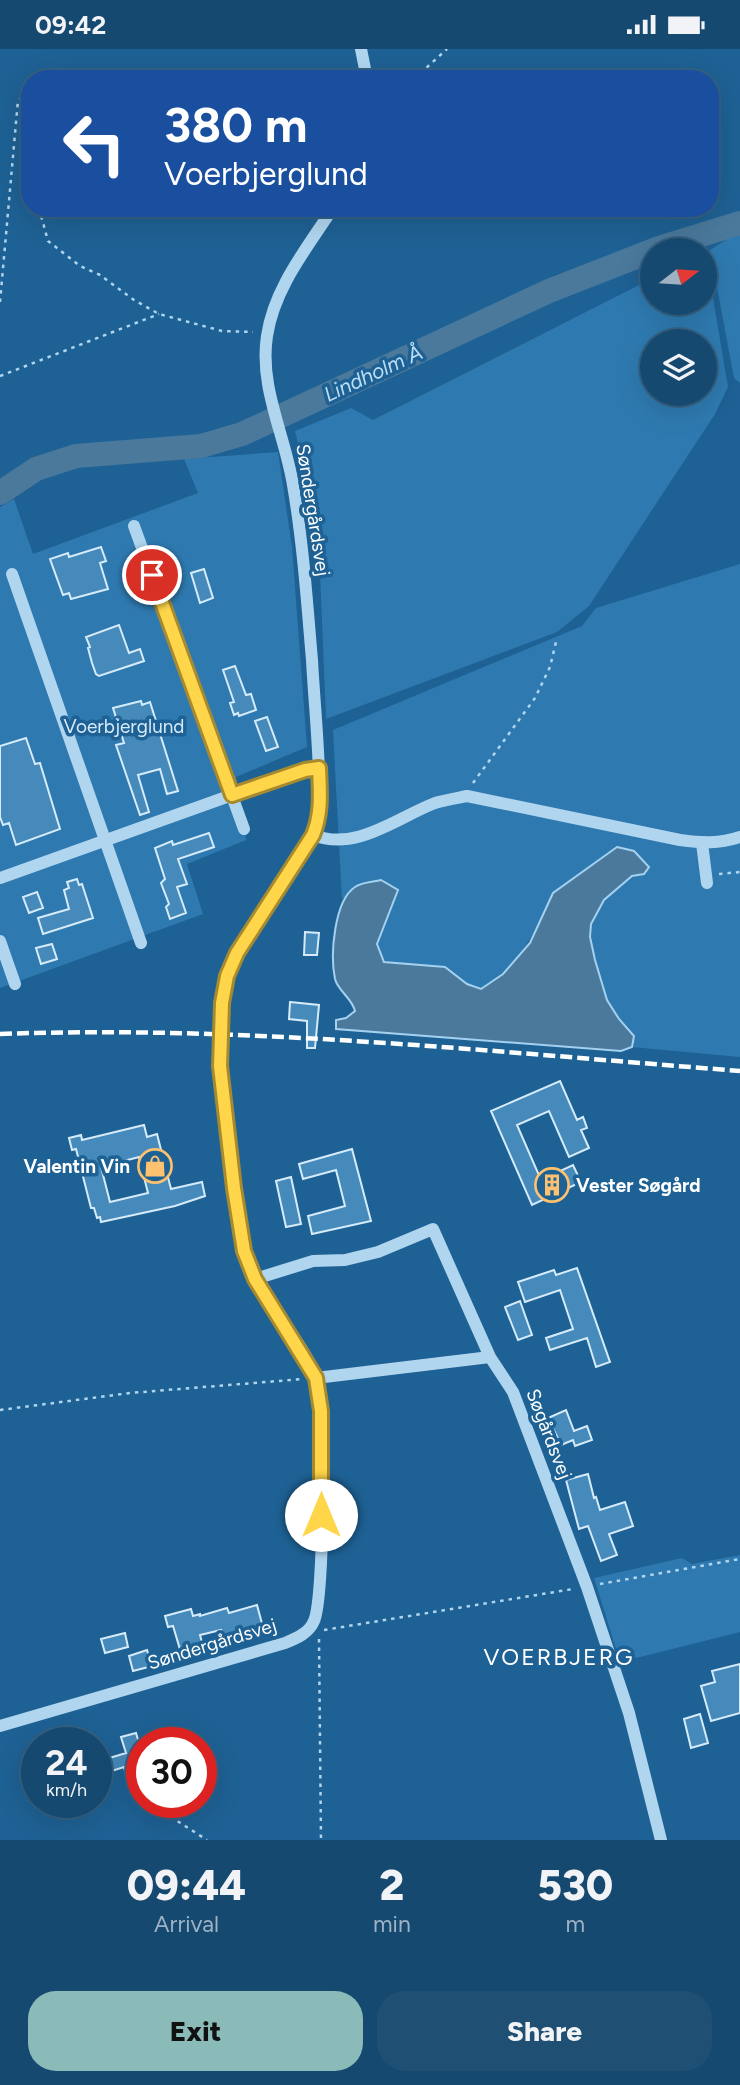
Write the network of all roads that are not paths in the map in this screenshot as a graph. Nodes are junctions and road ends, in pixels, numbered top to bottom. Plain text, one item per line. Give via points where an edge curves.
1 (361, 49) edge
2 (368, 49) edge
3 (367, 70) edge
4 (369, 70) edge
5 (327, 217) edge
6 (134, 526) dead end
7 (12, 574) dead end
8 (319, 768) junction
9 (232, 795) junction
10 (244, 829) dead end
11 (313, 835) junction
12 (740, 838) edge
13 (104, 841) junction
14 (702, 843) junction
15 (0, 878) edge
16 (706, 879) road end
17 (0, 941) edge
18 (141, 943) dead end
19 (15, 984) dead end
20 (255, 1279) junction
21 (490, 1357) junction
22 (316, 1378) junction
23 (0, 1726) edge
24 (661, 1840) edge

1 - 3 street
2 - 4 street
5 - 8 street, Søndergårdsvej via 283,285 272,311 264,355 295,495
6 - 9 street
7 - 13 street
8 - 9 street
8 - 11 street, Søndergårdsvej via 320,805
9 - 10 street
9 - 13 street
11 - 14 street via 343,841 358,838 437,803 467,796
11 - 20 street, Søndergårdsvej via 237,953 222,1003 220,1066 234,1188 244,1251
12 - 14 street
13 - 15 street
13 - 18 street
14 - 16 street
17 - 19 street
20 - 21 street, Søgårdsvej via 313,1261 378,1252 433,1229
20 - 22 street, Søndergårdsvej
21 - 22 street
21 - 24 street, Søgårdsvej via 513,1392 587,1587 629,1713
22 - 23 street, Søndergårdsvej via 321,1411 321,1566 320,1600 310,1628 285,1643

